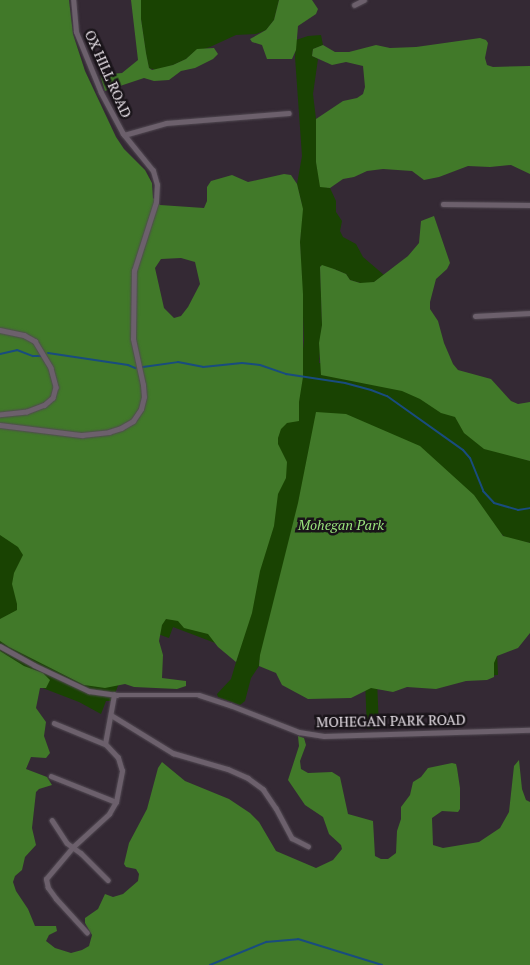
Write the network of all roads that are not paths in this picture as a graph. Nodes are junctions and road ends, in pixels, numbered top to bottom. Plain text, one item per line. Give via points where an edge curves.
1 (73, 0) edge
2 (364, 0) edge
3 (354, 5) dead end
4 (289, 113) dead end
5 (124, 135) junction
6 (443, 204) dead end
7 (530, 205) edge
8 (530, 314) edge
9 (475, 316) dead end
10 (0, 330) edge
11 (0, 415) edge
12 (0, 424) edge
13 (0, 646) edge
14 (114, 695) junction
15 (112, 715) junction
16 (54, 723) dead end
17 (530, 730) edge
18 (105, 744) junction
19 (51, 776) dead end
20 (116, 802) junction
21 (52, 820) dead end
22 (308, 846) dead end
23 (73, 847) junction
24 (108, 880) dead end
25 (87, 933) dead end

1 - 5 street, OX HILL ROAD via 75,26 84,54
2 - 3 street
4 - 5 street via 166,123
5 - 12 street, OX HILL ROAD via 153,171 158,189 134,271 133,333 144,388 141,409 133,421 121,428 97,434
6 - 7 street
8 - 9 street
10 - 11 street via 24,334 35,342 51,368 56,386 53,398 45,405 27,412
13 - 14 street, MOHEGAN PARK ROAD via 81,688
14 - 15 street
14 - 17 street, MOHEGAN PARK ROAD via 202,696 299,732 324,736
15 - 18 street
15 - 22 street via 173,753 248,778 263,789 292,838
16 - 18 street
18 - 20 street via 118,758 122,771
19 - 20 street
20 - 23 street via 108,814
21 - 23 street
23 - 24 street
23 - 25 street via 46,879 56,899

